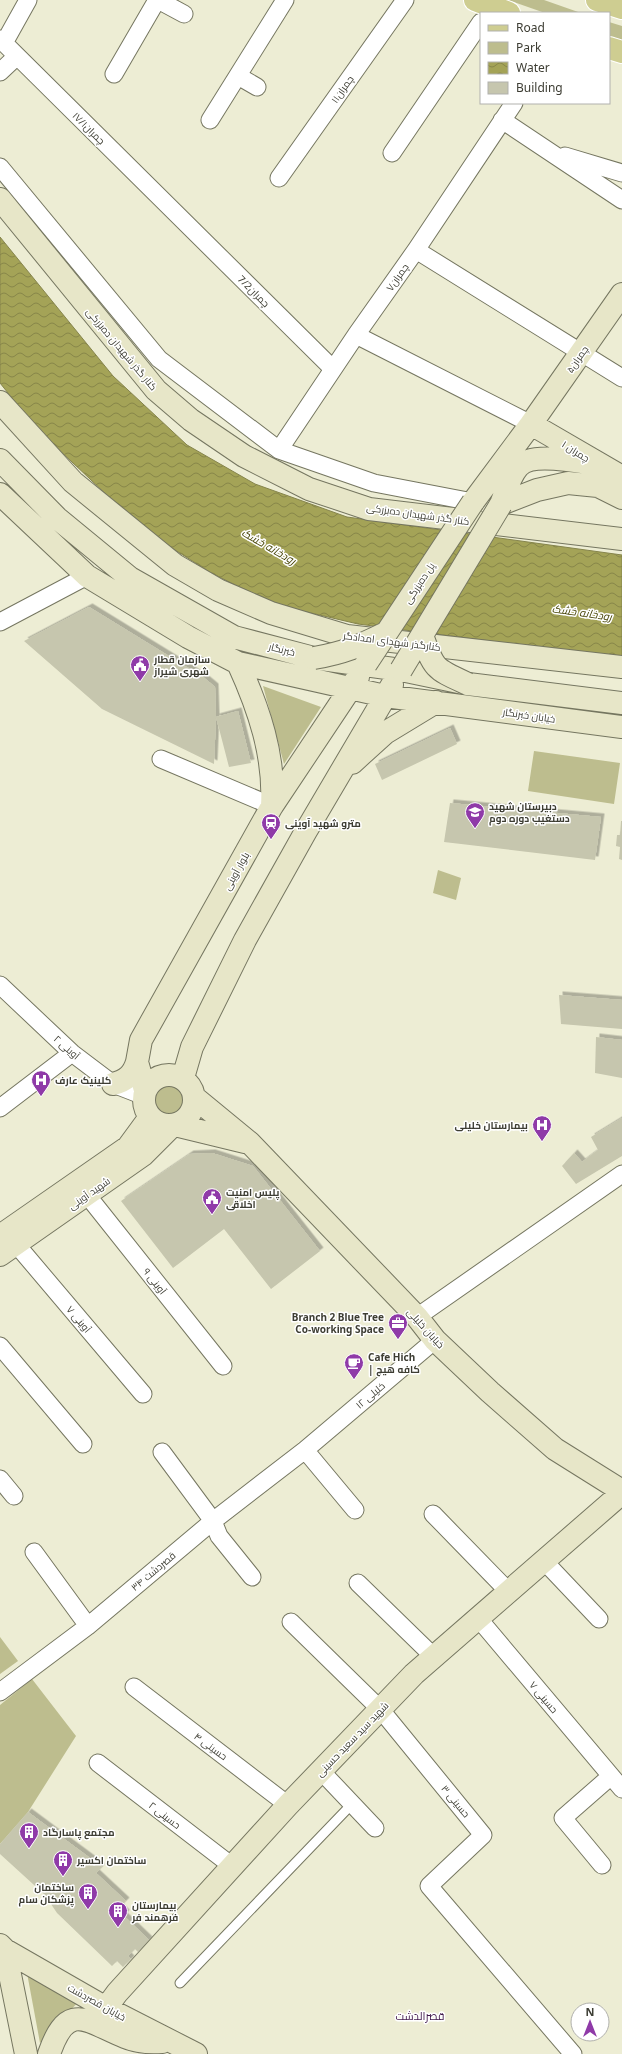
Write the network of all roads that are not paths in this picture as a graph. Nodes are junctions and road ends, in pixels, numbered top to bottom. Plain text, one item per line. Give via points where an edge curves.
1 (28, 0) edge
2 (157, 0) edge
3 (285, 0) edge
4 (405, 0) edge
5 (597, 0) edge
6 (622, 8) edge
7 (184, 14) dead end
8 (480, 24) edge
9 (2, 41) edge
10 (610, 48) edge
11 (622, 52) edge
12 (17, 56) junction
13 (0, 72) edge
14 (114, 74) dead end
15 (238, 76) junction
16 (257, 87) dead end
17 (513, 104) edge
18 (210, 120) dead end
19 (502, 120) junction
20 (550, 152) junction
21 (392, 153) dead end
22 (0, 167) edge
23 (622, 173) edge
24 (279, 178) dead end
25 (0, 199) edge
26 (622, 200) edge
27 (175, 213) joint
28 (416, 250) junction
29 (622, 294) edge
30 (356, 334) junction
31 (582, 352) junction
32 (333, 369) junction
33 (622, 378) edge
34 (0, 402) edge
35 (532, 424) junction
36 (279, 450) junction
37 (0, 460) edge
38 (599, 465) junction
39 (622, 478) edge
40 (0, 494) edge
41 (622, 498) edge
42 (473, 502) junction
43 (501, 504) junction
44 (622, 539) edge
45 (87, 576) junction
46 (0, 621) edge
47 (387, 632) junction
48 (422, 635) junction
49 (314, 658) junction
50 (238, 663) junction
51 (366, 664) junction
52 (622, 667) edge
53 (401, 670) junction
54 (468, 684) junction
55 (350, 689) junction
56 (385, 696) junction
57 (436, 702) junction
58 (622, 703) edge
59 (622, 726) edge
60 (161, 759) dead end
61 (338, 774) junction
62 (272, 806) junction
63 (0, 985) edge
64 (72, 1053) junction
65 (137, 1062) junction
66 (183, 1078) junction
67 (113, 1084) junction
68 (144, 1093) junction
69 (194, 1097) junction
70 (0, 1108) edge
71 (150, 1118) junction
72 (174, 1125) junction
73 (250, 1143) junction
74 (622, 1174) edge
75 (87, 1195) junction
76 (5, 1245) edge
77 (417, 1317) junction
78 (435, 1340) junction
79 (0, 1346) edge
80 (223, 1366) dead end
81 (143, 1394) dead end
82 (83, 1444) dead end
83 (305, 1450) junction
84 (162, 1452) dead end
85 (0, 1479) edge
86 (622, 1492) edge
87 (14, 1496) dead end
88 (355, 1510) dead end
89 (433, 1514) dead end
90 (213, 1521) junction
91 (34, 1552) dead end
92 (544, 1561) junction
93 (252, 1577) dead end
94 (358, 1583) dead end
95 (509, 1592) junction
96 (478, 1618) junction
97 (599, 1620) dead end
98 (291, 1622) dead end
99 (88, 1626) junction
100 (434, 1657) junction
101 (134, 1687) dead end
102 (0, 1692) edge
103 (381, 1710) junction
104 (98, 1763) dead end
105 (321, 1771) junction
106 (610, 1776) junction
107 (622, 1790) edge
108 (352, 1804) junction
109 (288, 1805) junction
110 (375, 1828) dead end
111 (602, 1865) dead end
112 (232, 1866) junction
113 (3, 1948) edge
114 (180, 1983) dead end
115 (106, 2008) junction
116 (171, 2042) junction
117 (26, 2054) edge
118 (49, 2054) edge
119 (196, 2054) edge
120 (573, 2054) edge

1 - 9 street
2 - 7 street
2 - 14 street
3 - 15 street
4 - 24 street, چمران۱۱
5 - 6 main road
8 - 21 street
9 - 12 street, چمران۱۷/۱
10 - 11 main road
12 - 13 street
12 - 27 street, چمران۱۷/۱
15 - 16 street
15 - 18 street
17 - 19 street, چمران۷
19 - 20 street
19 - 28 street, چمران۷
20 - 23 street
20 - 26 street
22 - 36 street via 159,359
25 - 44 main road, کنار گذر شهیدان ده‌بزرکی via 156,390 191,420 244,456 309,489 369,509
27 - 32 street, 7/2چمران
28 - 30 street, چمران۷
28 - 31 street
29 - 31 main road, چمران۵
30 - 32 street, چمران۷
30 - 35 street
31 - 33 street
31 - 35 main road, چمران۵
32 - 36 street, چمران۷
34 - 52 main road, کنارگذر شهدای امدادگر via 73,482 175,564 218,590 271,613 347,636
35 - 38 main road, چمران ۱
35 - 42 main road, چمران۵
36 - 42 street via 374,483
37 - 49 main road, خبرنگار via 57,518 130,578 234,637
38 - 39 main road, چمران ۱
38 - 43 main road via 563,460 530,460 518,466
40 - 45 main road
41 - 43 main road via 598,486 568,483 536,490
42 - 47 main road, پل ده‌بزرگی, bridge
43 - 48 main road, bridge
45 - 46 street
45 - 50 main road via 188,637
47 - 49 main road, bridge via 340,654
47 - 51 main road, پل ده‌بزرگی, bridge
48 - 53 main road, bridge
48 - 54 main road, bridge via 431,661 441,672
49 - 51 main road, خبرنگار
50 - 55 main road
50 - 62 main road via 254,698 267,743 273,785
51 - 53 main road, خبرنگار
51 - 55 main road, بلوار آوینی
53 - 54 main road, خبرنگار
53 - 56 main road
54 - 58 main road, خبرنگار
55 - 56 main road
55 - 62 main road, بلوار آوینی
56 - 57 main road
56 - 61 main road
57 - 59 main road, خیابان خبرنگار
57 - 61 main road via 386,733
60 - 62 street
61 - 66 main road via 246,940 192,1048
62 - 65 main road, بلوار آوینی via 141,1040
63 - 64 street, ۲ آوینی
64 - 67 street, ۲ آوینی
64 - 70 street
65 - 67 main road via 131,1075
65 - 68 main road, بلوار آوینی
66 - 68 main road via 171,1074 158,1077 148,1084
66 - 69 main road
67 - 68 street, ۲ آوینی
68 - 71 main road via 144,1108
69 - 72 main road via 190,1114
69 - 73 main road, خیابان خلیلی
71 - 72 main road via 161,1124
71 - 76 main road, شهید آوینی via 128,1147
72 - 73 main road
72 - 75 main road, شهید آوینی via 143,1155
73 - 77 main road, خیابان خلیلی
74 - 77 street
75 - 76 main road, شهید آوینی
75 - 80 street, ۹ آوینی
76 - 81 street, ۷ آوینی
77 - 78 main road, خیابان خلیلی
78 - 83 street, ۱۲ خلیلی
78 - 86 main road, خیابان خلیلی via 555,1449
79 - 82 street
83 - 88 street
83 - 90 street, قصردشت ۳۴
84 - 90 street
85 - 87 street
86 - 92 main road, شهید سید سعید حسینی
89 - 95 street
90 - 93 street via 219,1536
90 - 99 street, قصردشت ۳۴
91 - 99 street
92 - 95 main road, شهید سید سعید حسینی
92 - 97 street
94 - 100 street
95 - 96 main road, شهید سید سعید حسینی
96 - 100 main road, شهید سید سعید حسینی
96 - 106 street, ۷ حسینی
98 - 103 street
99 - 102 street, قصردشت ۳۴
100 - 103 main road, شهید سید سعید حسینی via 414,1674
101 - 109 street, ۴ حسینی
103 - 105 main road, شهید سید سعید حسینی
103 - 120 street, ۳ حسینی via 483,1835 429,1886
104 - 112 street, ۲ حسینی
105 - 108 street
105 - 109 main road, شهید سید سعید حسینی
106 - 107 street, ۷ حسینی
106 - 111 street via 563,1818
108 - 110 street
108 - 114 lane
109 - 112 main road, شهید سید سعید حسینی
112 - 115 main road, شهید سید سعید حسینی
113 - 115 main road, خیابان قصردشت
113 - 117 main road
115 - 116 main road, خیابان قصردشت
116 - 118 main road via 144,2043 126,2038 86,2019 76,2019 58,2031
116 - 119 main road, خیابان قصردشت

